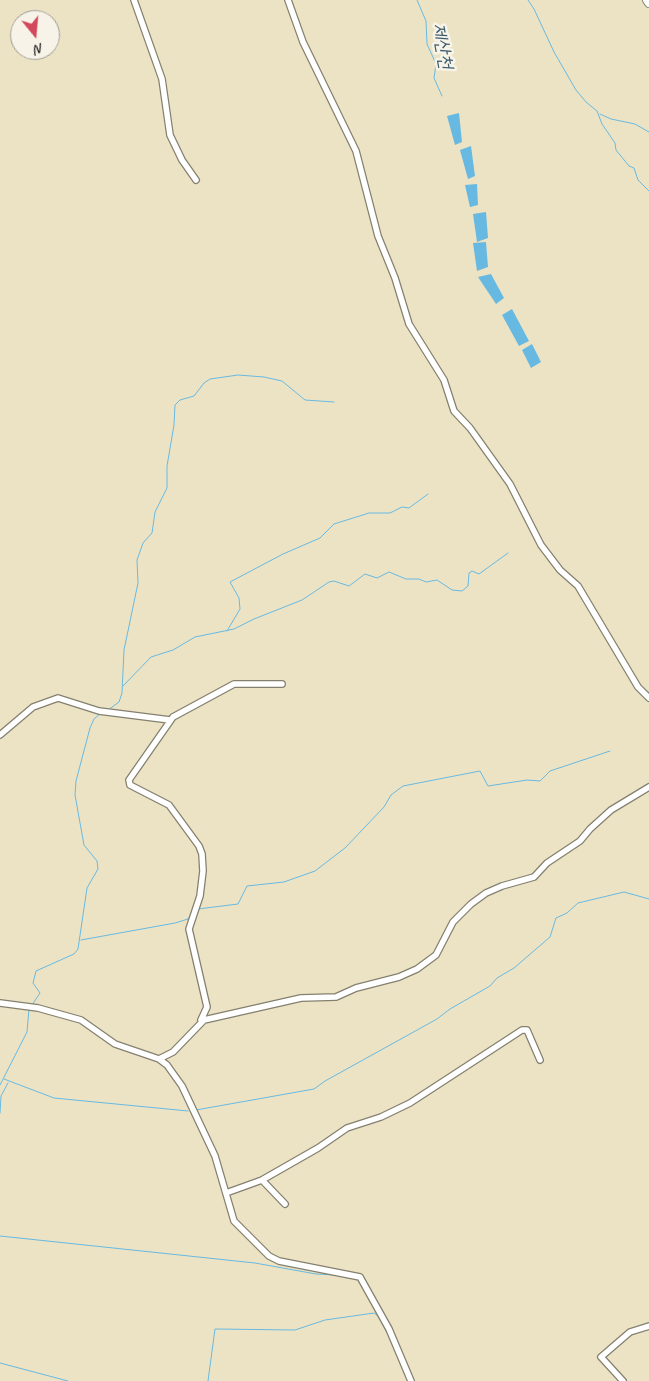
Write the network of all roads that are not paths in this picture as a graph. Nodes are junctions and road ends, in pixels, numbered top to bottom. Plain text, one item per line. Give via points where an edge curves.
1 (134, 0) edge
2 (288, 0) edge
3 (196, 180) dead end
4 (282, 684) dead end
5 (649, 698) edge
6 (170, 720) junction
7 (0, 734) edge
8 (649, 787) edge
9 (0, 1003) edge
10 (200, 1022) junction
11 (173, 1052) junction
12 (159, 1059) junction
13 (540, 1060) dead end
14 (173, 1071) junction
15 (262, 1180) junction
16 (226, 1193) junction
17 (285, 1204) dead end
18 (649, 1326) edge
19 (411, 1381) edge
20 (623, 1381) edge

1 - 3 street via 162,78 170,135
2 - 5 street via 303,42 356,151 378,236 409,324 444,380 454,411 510,484 540,545 578,586 638,687
4 - 6 street via 234,684
6 - 7 street via 100,711 58,698 32,707
6 - 10 street via 129,782 169,805 202,854 200,896 189,929 207,1007
8 - 10 street via 605,814 580,841 547,863 534,877 495,889 471,904 453,922 436,955 417,969 336,997 301,998
9 - 12 street via 72,1017 88,1023 114,1044
10 - 11 street
11 - 12 street
11 - 14 street
12 - 14 street
13 - 15 street via 528,1030 522,1030 410,1103 346,1128
14 - 16 street via 215,1156
15 - 16 street
15 - 17 street
16 - 19 street via 234,1221 272,1258 296,1266 340,1271 363,1279
18 - 20 street via 630,1332 601,1357

